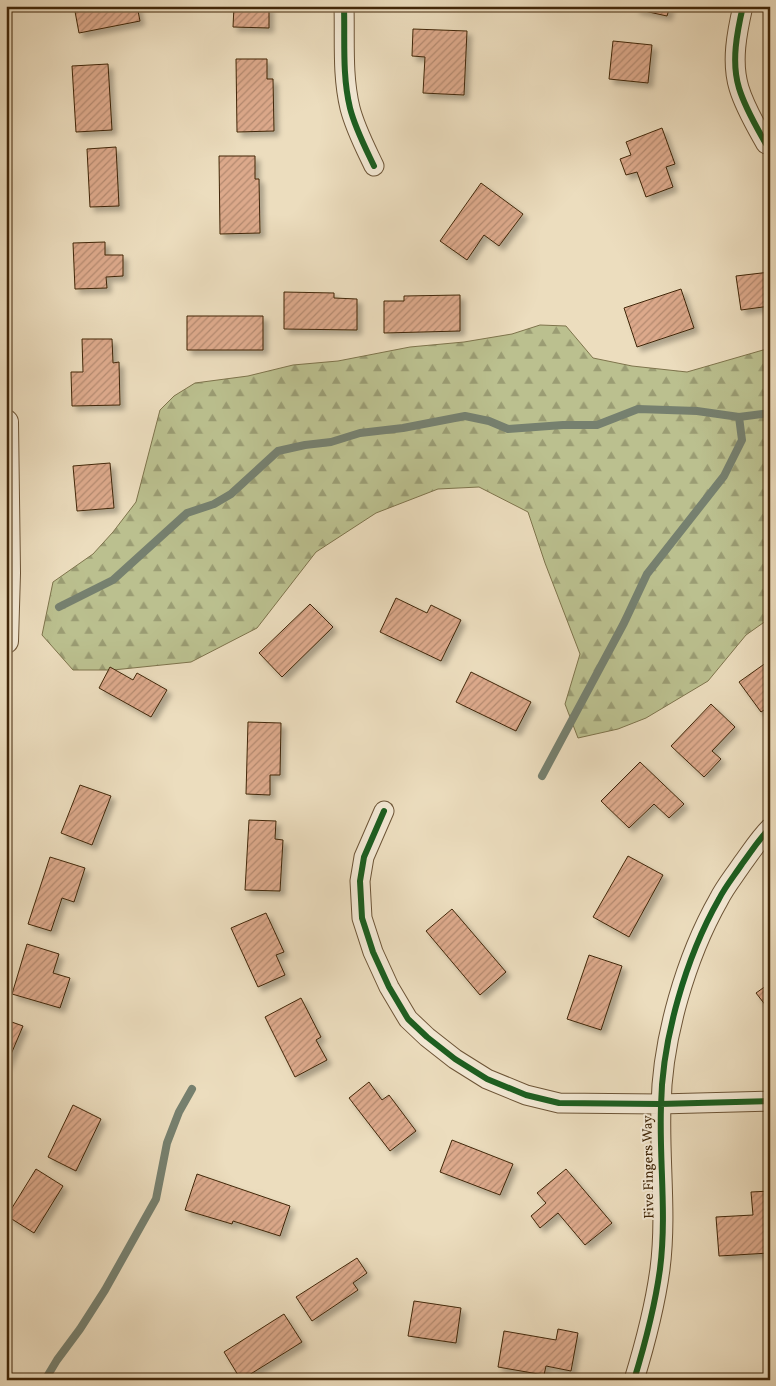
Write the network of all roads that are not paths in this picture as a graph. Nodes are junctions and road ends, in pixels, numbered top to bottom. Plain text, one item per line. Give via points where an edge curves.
1 (344, 6) edge
2 (743, 6) edge
3 (766, 144) dead end
4 (374, 166) dead end
5 (6, 422) edge
6 (6, 641) edge
7 (384, 811) dead end
8 (770, 828) edge
9 (770, 1101) edge
10 (660, 1104) junction
11 (634, 1380) edge

1 - 4 street via 345,78 350,108 358,134
2 - 3 street via 735,55 739,86
5 - 6 street
7 - 10 street via 364,857 360,881 362,918 373,952 408,1019 455,1059 487,1079 526,1095 559,1103
8 - 10 street, Five Fingers Way via 719,898 694,950 667,1048
9 - 10 street
10 - 11 street, Five Fingers Way via 664,1211 660,1269

